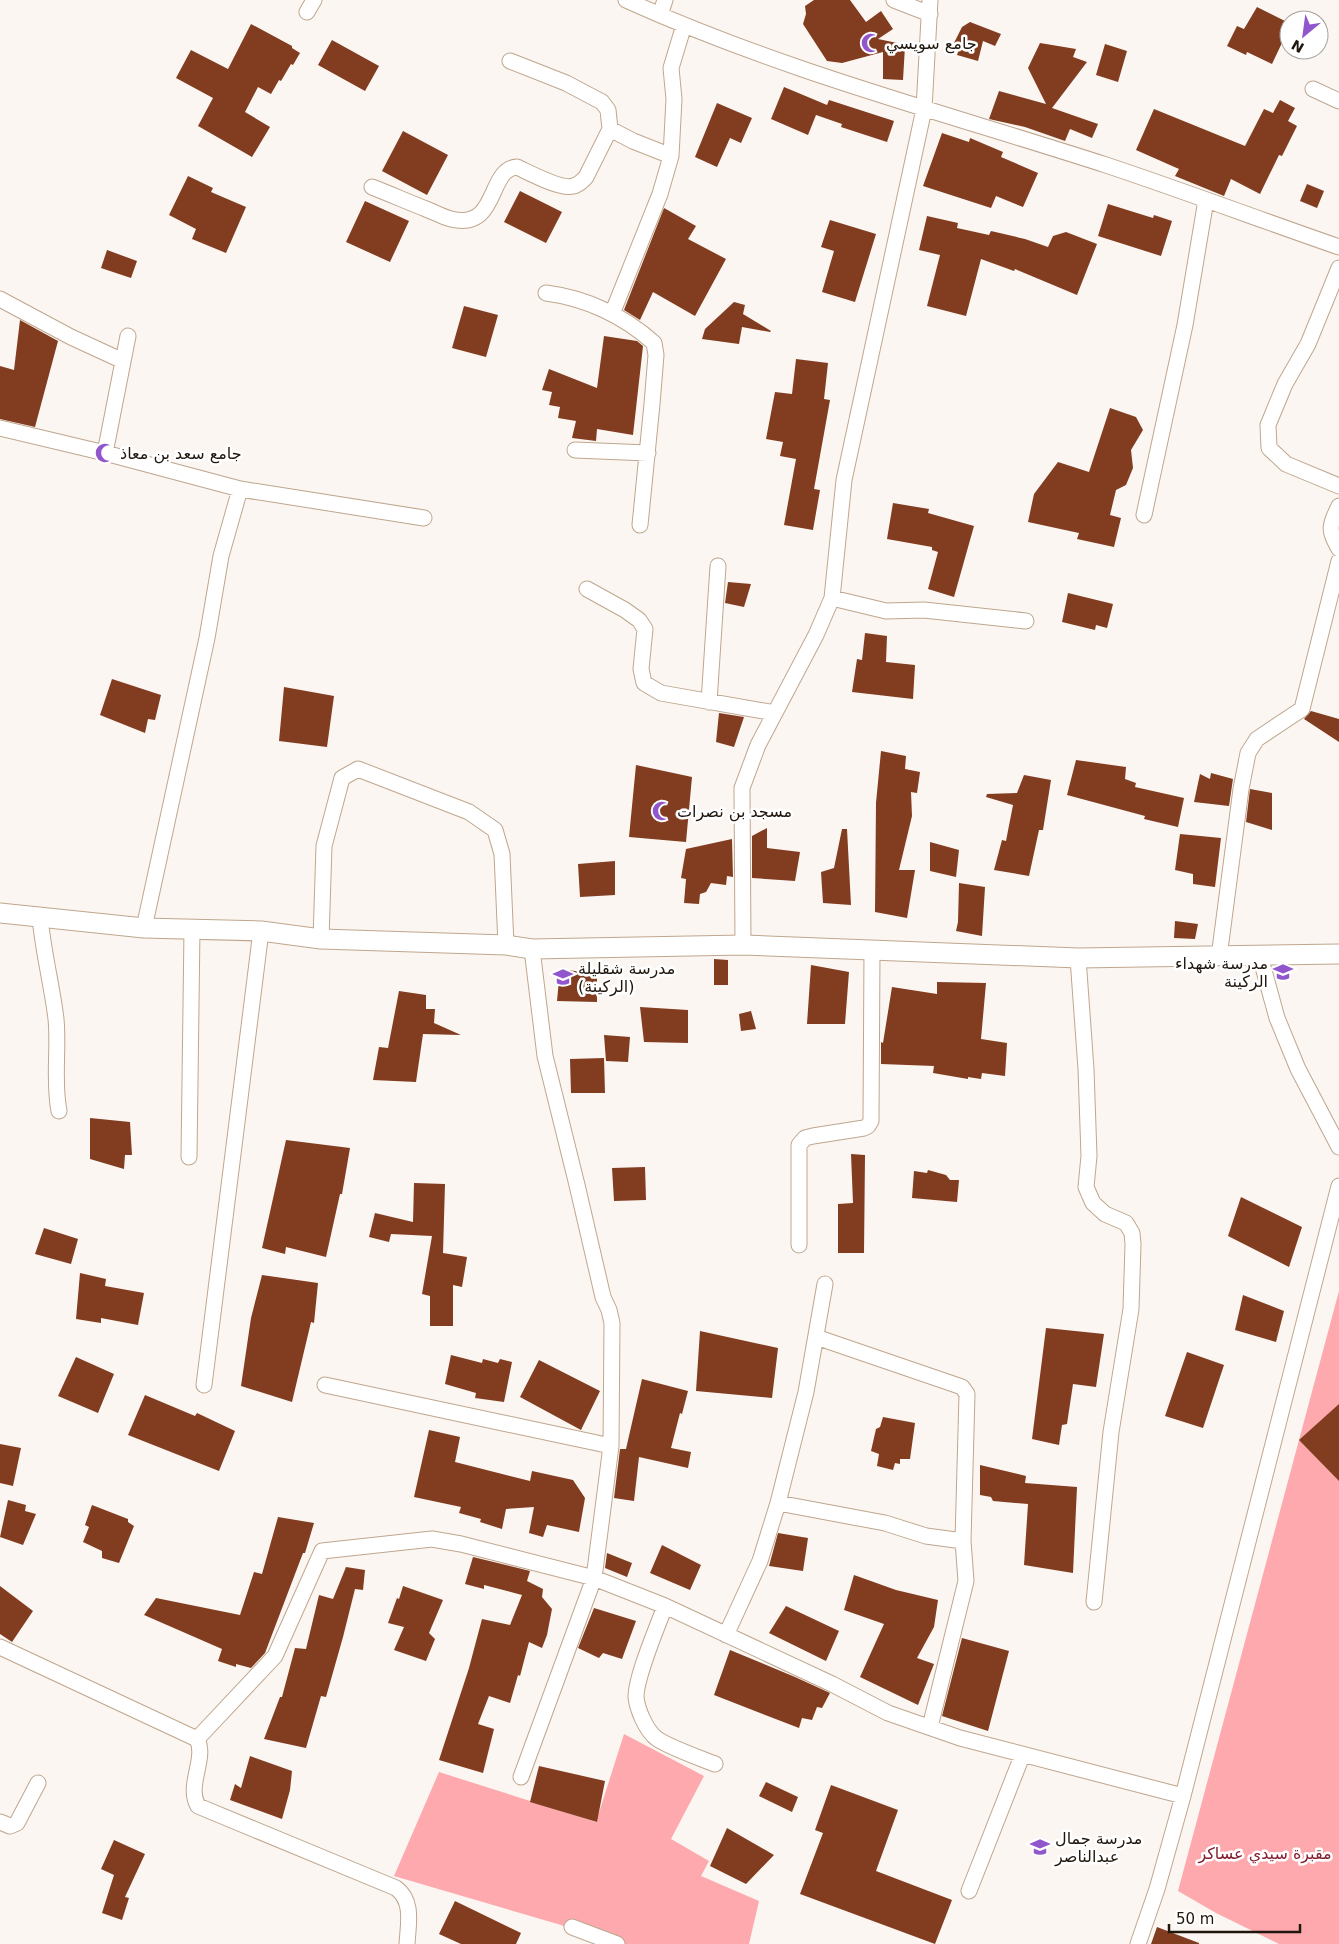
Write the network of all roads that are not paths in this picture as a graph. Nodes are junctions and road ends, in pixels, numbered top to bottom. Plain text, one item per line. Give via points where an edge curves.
1 (626, 0) edge
2 (665, 0) edge
3 (894, 0) edge
4 (930, 7) edge
5 (660, 15) junction
6 (684, 25) junction
7 (510, 62) dead end
8 (1313, 89) dead end
9 (1339, 101) edge
10 (924, 109) junction
11 (610, 129) junction
12 (671, 156) junction
13 (372, 187) dead end
14 (1206, 200) junction
15 (1339, 247) edge
16 (1339, 268) edge
17 (546, 294) dead end
18 (0, 299) edge
19 (612, 314) junction
20 (128, 336) dead end
21 (123, 361) junction
22 (0, 428) edge
23 (575, 450) dead end
24 (105, 453) junction
25 (648, 453) junction
26 (1339, 486) edge
27 (240, 490) junction
28 (1339, 506) edge
29 (1144, 515) dead end
30 (424, 518) dead end
31 (640, 525) dead end
32 (1339, 549) edge
33 (1339, 560) edge
34 (718, 566) dead end
35 (587, 589) dead end
36 (832, 598) junction
37 (1026, 620) dead end
38 (709, 702) junction
39 (775, 713) junction
40 (0, 913) edge
41 (40, 917) junction
42 (144, 928) junction
43 (192, 929) junction
44 (261, 931) junction
45 (321, 939) junction
46 (506, 945) junction
47 (743, 945) junction
48 (532, 949) junction
49 (872, 951) junction
50 (1339, 954) edge
51 (1260, 956) junction
52 (1219, 957) junction
53 (1078, 958) junction
54 (59, 1111) dead end
55 (1339, 1147) edge
56 (189, 1157) dead end
57 (1339, 1186) edge
58 (799, 1245) dead end
59 (825, 1284) dead end
60 (816, 1337) junction
61 (204, 1385) dead end
62 (325, 1385) dead end
63 (611, 1446) junction
64 (778, 1503) junction
65 (963, 1542) junction
66 (594, 1578) junction
67 (1094, 1602) dead end
68 (665, 1606) junction
69 (726, 1635) junction
70 (0, 1647) edge
71 (930, 1727) junction
72 (197, 1739) junction
73 (1022, 1756) junction
74 (715, 1764) dead end
75 (521, 1778) dead end
76 (38, 1783) dead end
77 (1183, 1796) junction
78 (0, 1822) edge
79 (969, 1891) dead end
80 (572, 1927) dead end
81 (407, 1944) edge
82 (617, 1944) edge
83 (1138, 1944) edge

1 - 5 street
2 - 5 street
3 - 4 street
4 - 10 street
5 - 6 street
6 - 10 street
6 - 12 street via 670,68 674,98
7 - 11 street via 566,83 602,102 608,110
8 - 9 street
10 - 14 street
10 - 36 street via 844,480
11 - 12 street via 632,142
11 - 13 street via 580,183 564,187 512,167 502,176 487,208 473,219 452,220
12 - 19 street via 660,194
14 - 15 street
14 - 29 street via 1185,325
16 - 26 street via 1308,344 1285,384 1268,424 1269,448 1286,464
17 - 19 street via 566,296
18 - 21 street
19 - 25 street via 648,338 656,349
20 - 21 street
21 - 24 street
22 - 24 street
23 - 25 street
24 - 27 street
25 - 31 street
27 - 30 street
27 - 42 street via 221,556 206,647
28 - 32 street via 1331,534
33 - 52 street via 1302,709 1257,739 1248,753
34 - 38 street
35 - 38 street via 625,610 645,629 641,669 644,683 661,693
36 - 37 street via 886,611 924,610
36 - 39 street via 816,636
38 - 39 street
39 - 47 street via 758,745 742,788
40 - 41 street
41 - 42 street
41 - 54 street via 56,1020 55,1082
42 - 43 street
43 - 44 street
43 - 56 street
44 - 45 street
44 - 61 street
45 - 46 street
45 - 46 street via 324,846 342,778 358,769 469,812 496,830 502,854
46 - 48 street
47 - 48 street
47 - 49 street
48 - 63 street via 545,1056 612,1323
49 - 53 street
49 - 58 street via 871,1121 864,1128 813,1136 802,1140 799,1145
50 - 51 street
51 - 52 street
51 - 55 street via 1280,1026
52 - 53 street
53 - 67 street via 1086,1070 1086,1187 1093,1203 1105,1214 1126,1223 1132,1233 1133,1244 1130,1309 1111,1432
57 - 77 street
59 - 60 street
60 - 64 street via 806,1392
60 - 65 street via 966,1391
62 - 63 street
63 - 66 street
64 - 65 street via 885,1523 926,1536
64 - 69 street via 760,1561
65 - 71 street via 966,1581
66 - 68 street
66 - 72 street via 432,1539 322,1551 275,1656
66 - 75 street
68 - 69 street
68 - 74 street via 638,1682 638,1706 648,1730 656,1738
69 - 71 street via 888,1713
70 - 72 street
71 - 73 street
72 - 81 street via 200,1750 195,1791 198,1806 396,1888 403,1894 409,1910
73 - 77 street
73 - 79 street
76 - 78 street via 17,1823 10,1826
77 - 83 street
80 - 82 street

